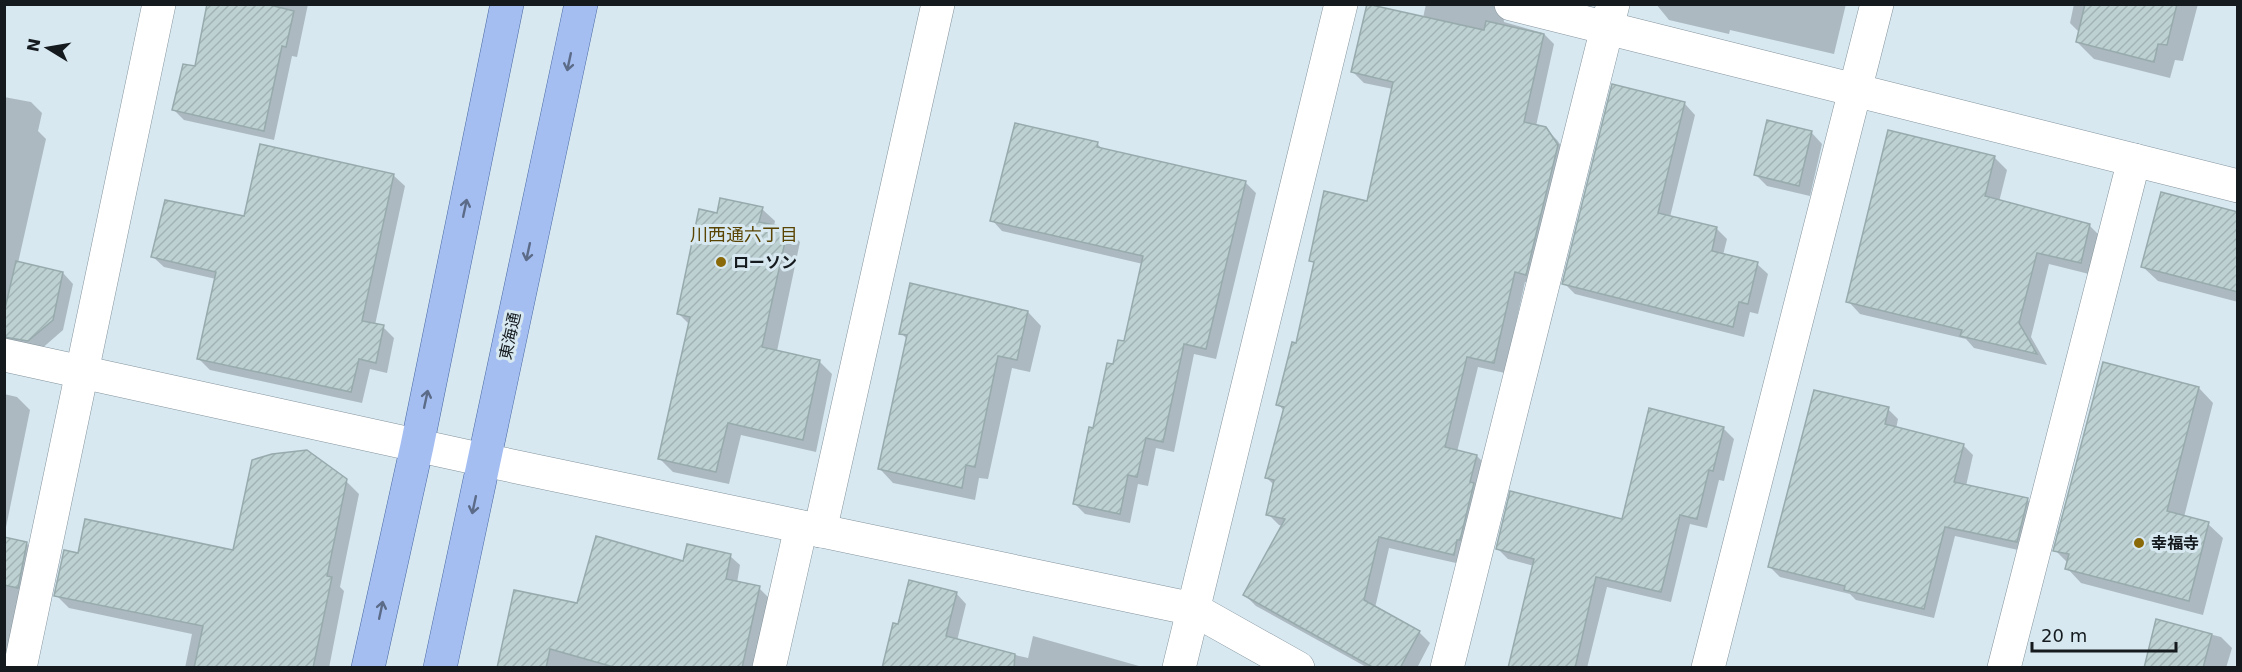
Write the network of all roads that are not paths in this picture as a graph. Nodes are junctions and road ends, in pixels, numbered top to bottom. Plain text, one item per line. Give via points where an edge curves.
1 (159, 4) edge
2 (507, 4) edge
3 (581, 4) edge
4 (938, 4) edge
5 (1341, 4) edge
6 (1511, 4) edge
7 (1877, 4) edge
8 (1610, 17) edge
9 (1855, 91) junction
10 (2134, 160) junction
11 (2238, 186) edge
12 (4, 355) edge
13 (83, 372) junction
14 (417, 446) junction
15 (483, 460) junction
16 (810, 529) junction
17 (1193, 609) junction
18 (20, 668) edge
19 (368, 668) edge
20 (440, 668) edge
21 (770, 668) edge
22 (1179, 668) edge
23 (1298, 668) edge
24 (1447, 668) edge
25 (1708, 668) edge
26 (2004, 668) edge

1 - 13 street
14 -> 2 main road
3 -> 15 main road, 東海通
4 - 16 street
5 - 17 street
6 - 8 street
7 - 9 street
8 - 9 street
8 - 24 street
9 - 10 street
9 - 25 street
10 - 11 street
10 - 26 street
12 - 13 street
13 - 14 street
13 - 18 street
14 - 15 street
19 -> 14 main road
15 - 16 street
15 -> 20 main road, 東海通
16 - 17 street
16 - 21 street
17 - 22 street
17 - 23 street

